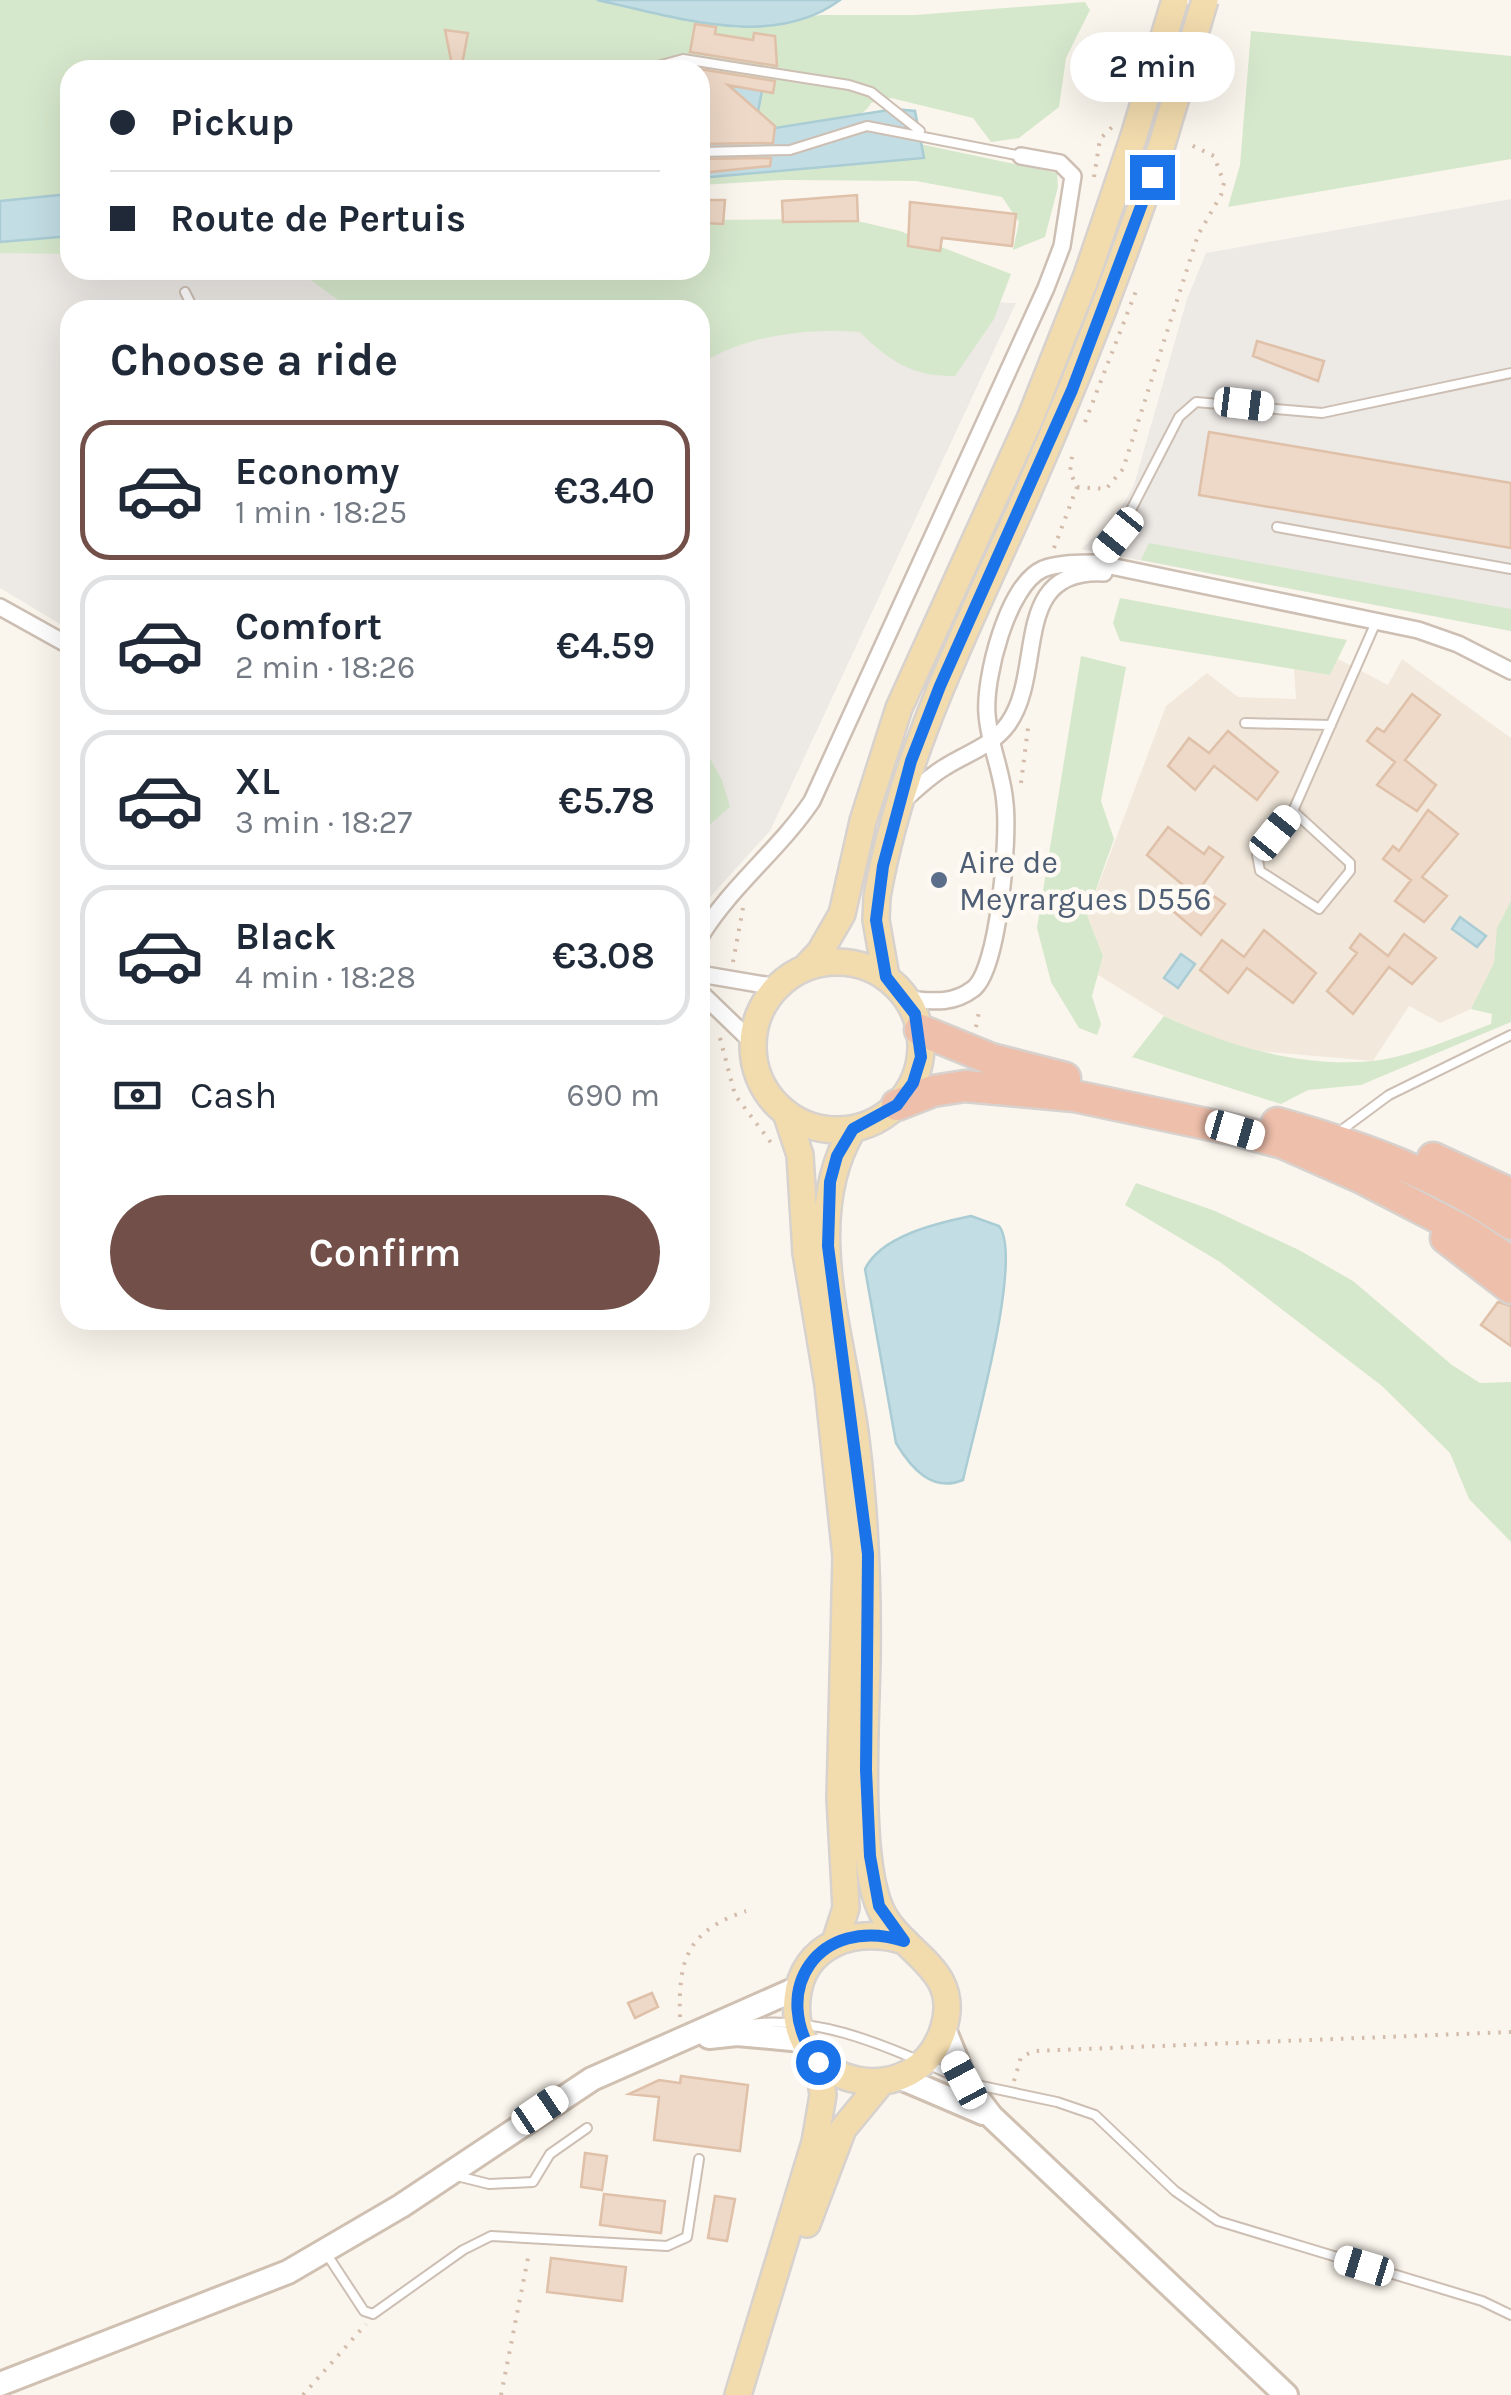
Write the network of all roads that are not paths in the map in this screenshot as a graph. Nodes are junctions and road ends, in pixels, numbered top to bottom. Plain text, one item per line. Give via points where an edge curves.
1 (1175, 0) edge
2 (1205, 0) edge
3 (710, 63) edge
4 (923, 134) junction
5 (710, 152) edge
6 (1022, 156) joint
7 (185, 292) dead end
8 (189, 300) edge
9 (1511, 373) edge
10 (1278, 527) dead end
11 (1096, 564) junction
12 (1511, 569) edge
13 (1143, 575) junction
14 (0, 607) edge
15 (1376, 622) junction
16 (60, 640) edge
17 (1511, 671) edge
18 (1245, 722) dead end
19 (1331, 724) junction
20 (991, 742) junction
21 (896, 807) junction
22 (1293, 811) junction
23 (710, 925) edge
24 (805, 968) junction
25 (710, 976) edge
26 (886, 977) junction
27 (777, 986) junction
28 (907, 999) junction
29 (710, 1002) edge
30 (920, 1030) junction
31 (1511, 1035) edge
32 (752, 1042) junction
33 (897, 1105) junction
34 (786, 1113) junction
35 (853, 1129) junction
36 (1332, 1138) junction
37 (1390, 1161) junction
38 (1389, 1193) junction
39 (1511, 1194) edge
40 (1511, 1224) edge
41 (1511, 1245) edge
42 (1511, 1262) edge
43 (1511, 1288) edge
44 (904, 1941) junction
45 (835, 1942) junction
46 (798, 1988) junction
47 (944, 2028) junction
48 (800, 2032) junction
49 (684, 2041) junction
50 (818, 2062) junction
51 (901, 2075) junction
52 (964, 2080) junction
53 (991, 2116) junction
54 (587, 2128) dead end
55 (698, 2159) dead end
56 (448, 2173) junction
57 (326, 2253) junction
58 (1511, 2314) edge
59 (0, 2384) edge
60 (738, 2395) edge
61 (750, 2395) edge
62 (1286, 2395) edge

1 - 24 main road, bridge via 1087,275 1030,419 899,708 842,914
2 - 21 main road, bridge via 1161,148 1084,362 940,686
3 - 4 lane via 871,92
4 - 5 lane via 867,126 790,150
4 - 6 lane
6 - 23 street via 1060,163 1073,176 1062,246 1046,288 812,801
7 - 8 lane
9 - 11 lane via 1322,414 1196,402 1178,417 1118,535
10 - 12 lane
11 - 13 street
11 - 20 street via 1048,568 1028,580 1012,606 986,692
13 - 15 street
13 - 20 street via 1095,572 1056,584 1037,613 1024,692
14 - 16 street
15 - 17 street via 1458,644
15 - 19 lane
18 - 19 lane
19 - 22 lane
20 - 21 street via 929,777
20 - 28 street via 1006,806 1005,840 984,977 945,1002
21 - 26 main road via 876,909
22 - 22 lane via 1256,862 1319,909 1350,863
24 - 26 main road via 847,962
24 - 27 main road
25 - 27 street
26 - 28 main road
27 - 32 main road
28 - 30 main road
29 - 32 street
30 - 33 main road via 921,1057
30 - 36 highway via 1040,1073
31 - 36 lane via 1379,1102
32 - 34 main road via 767,1094
33 - 35 main road
33 - 38 highway via 964,1086 1145,1108 1282,1143
34 - 35 main road via 818,1128
34 - 45 main road via 800,1155 806,1253 846,1557 840,1798 846,1908
35 - 44 main road via 832,1168 828,1246 868,1554 870,1856 879,1906
36 - 37 highway
36 - 39 highway via 1420,1153
37 - 40 highway via 1448,1185
37 - 41 highway
38 - 42 highway
38 - 43 highway
44 - 45 main road via 858,1934
44 - 47 main road via 935,1968 946,1998
45 - 46 main road via 818,1954
46 - 48 main road
46 - 49 main road
47 - 51 main road
47 - 52 main road
48 - 49 main road
48 - 50 main road
48 - 51 lane via 871,2042
49 - 56 main road via 565,2094
50 - 51 main road via 836,2076
50 - 60 main road via 824,2096 814,2142
51 - 52 lane
51 - 53 main road
51 - 61 main road via 857,2108 830,2156
52 - 53 main road
52 - 58 lane via 1095,2115 1174,2191 1218,2221
53 - 62 main road
54 - 56 lane via 550,2154 532,2182 489,2184
55 - 57 lane via 685,2241 661,2246 492,2236 377,2312 364,2311
56 - 57 main road
57 - 59 main road via 245,2291

